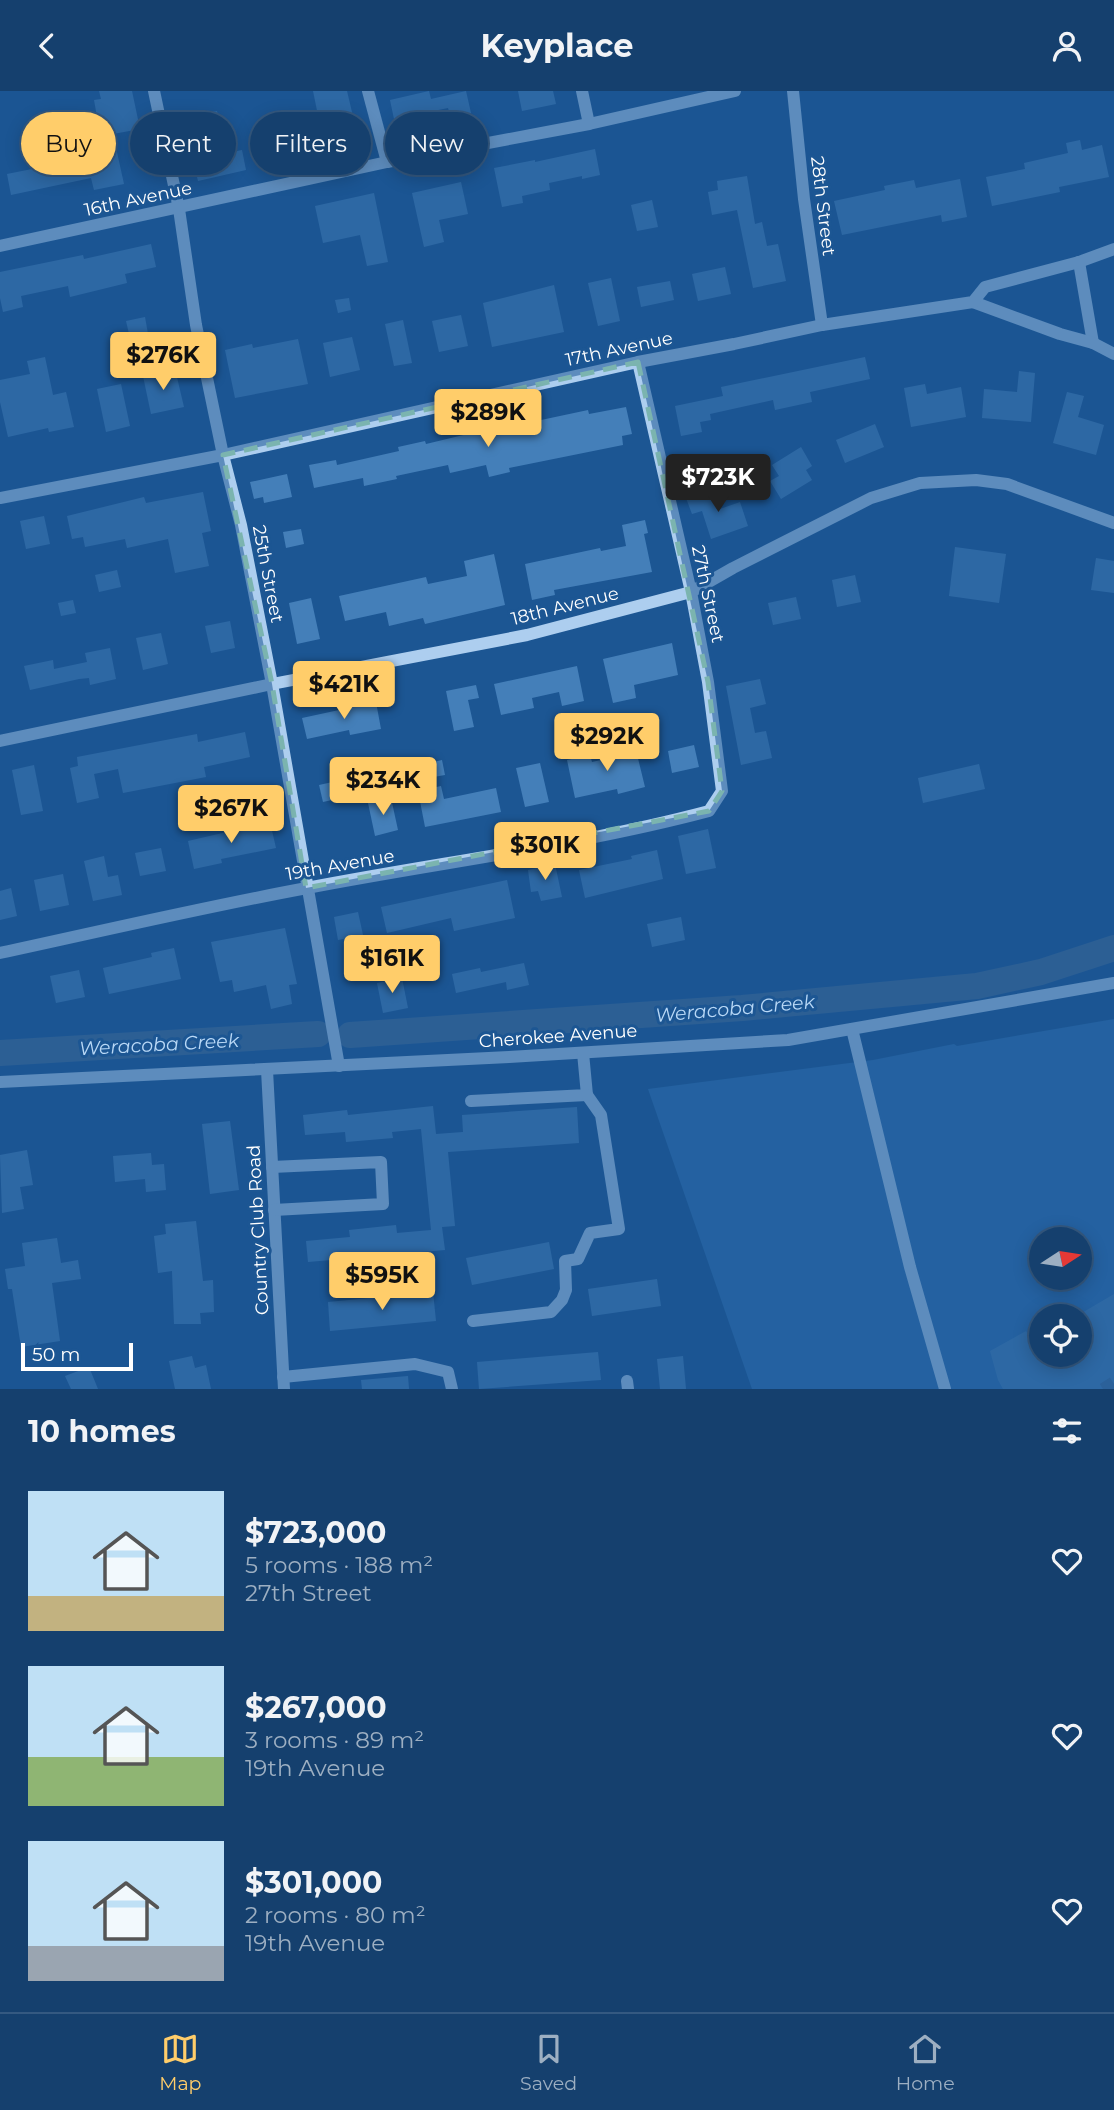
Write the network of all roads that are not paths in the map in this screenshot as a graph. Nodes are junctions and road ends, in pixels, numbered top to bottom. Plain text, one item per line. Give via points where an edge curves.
1 (154, 91) edge
2 (368, 91) edge
3 (582, 91) edge
4 (735, 91) edge
5 (793, 91) edge
6 (589, 124) junction
7 (488, 144) edge
8 (385, 155) edge
9 (385, 163) edge
10 (179, 209) junction
11 (0, 246) edge
12 (1114, 249) edge
13 (1079, 262) junction
14 (973, 302) junction
15 (822, 325) junction
16 (1093, 343) junction
17 (1114, 353) edge
18 (638, 362) junction
19 (223, 456) junction
20 (0, 498) edge
21 (1114, 523) edge
22 (691, 592) junction
23 (272, 684) junction
24 (0, 741) edge
25 (688, 817) joint
26 (306, 888) junction
27 (0, 953) edge
28 (1114, 983) edge
29 (852, 1029) junction
30 (583, 1052) junction
31 (339, 1066) junction
32 (267, 1070) junction
33 (0, 1082) edge
34 (587, 1095) junction
35 (471, 1101) dead end
36 (272, 1167) junction
37 (274, 1210) junction
38 (474, 1321) dead end
39 (283, 1383) edge
40 (453, 1389) edge
41 (945, 1389) edge

1 - 10 street, 25th Street
2 - 8 street
3 - 6 street
4 - 6 street, 16th Avenue
5 - 15 street, 28th Street
6 - 7 street, 16th Avenue
9 - 10 street, 16th Avenue
10 - 11 street, 16th Avenue
10 - 19 street, 25th Street via 196,325
12 - 13 street, 17th Avenue
13 - 14 street, 17th Avenue via 985,287
13 - 16 street
14 - 15 street, 17th Avenue
14 - 16 street
15 - 18 street, 17th Avenue
16 - 17 street
18 - 19 street, 17th Avenue
18 - 22 street, 27th Street
19 - 20 street, 17th Avenue
19 - 23 street, 25th Street
21 - 22 street, 18th Avenue via 1007,485 976,480 920,483 871,498
22 - 23 street, 18th Avenue via 527,635
22 - 25 street, 27th Street via 722,790 709,811
23 - 24 street, 18th Avenue
23 - 26 street, 25th Street
25 - 26 street, 19th Avenue
26 - 27 street, 19th Avenue
26 - 31 street, 25th Street
28 - 29 street, Cherokee Avenue
29 - 30 street, Cherokee Avenue via 788,1039
29 - 41 street
30 - 31 street, Cherokee Avenue
30 - 34 street
31 - 32 street, Cherokee Avenue
32 - 33 street, Cherokee Avenue
32 - 36 street, Country Club Road
34 - 35 street
34 - 38 street via 600,1115 619,1229 590,1233 578,1259 565,1261 566,1290 551,1312
36 - 37 street, Country Club Road
36 - 37 street via 381,1162 383,1204
37 - 39 street, Country Club Road
39 - 40 street via 415,1364 448,1372

